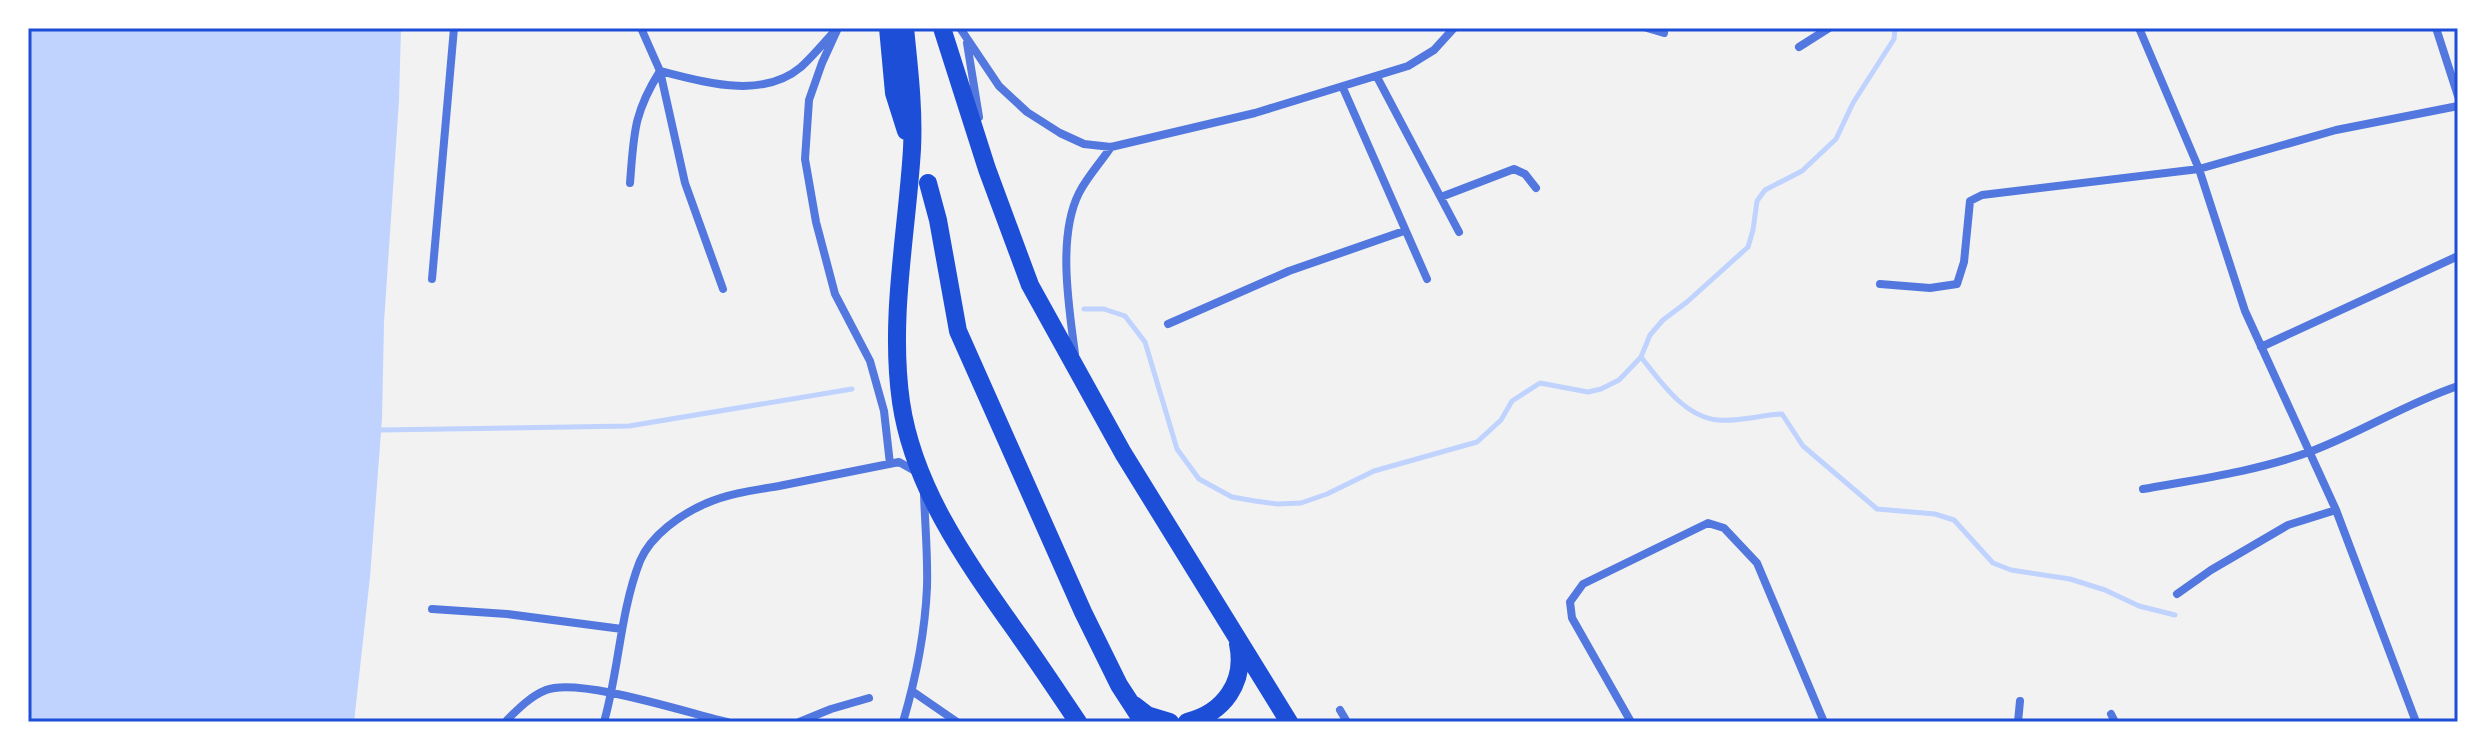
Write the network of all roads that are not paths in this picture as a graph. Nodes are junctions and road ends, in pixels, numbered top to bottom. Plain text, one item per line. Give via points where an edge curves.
1 (454, 28) edge
2 (641, 28) edge
3 (838, 28) edge
4 (874, 28) edge
5 (888, 28) edge
6 (905, 28) edge
7 (942, 28) edge
8 (962, 28) edge
9 (1454, 28) edge
10 (1647, 28) edge
11 (1829, 28) edge
12 (2139, 28) edge
13 (2436, 28) edge
14 (1664, 33) dead end
15 (966, 39) junction
16 (1799, 47) dead end
17 (891, 55) junction
18 (660, 71) junction
19 (1377, 77) junction
20 (1343, 88) junction
21 (2458, 96) edge
22 (2458, 106) edge
23 (906, 131) dead end
24 (1111, 147) junction
25 (987, 169) junction
26 (2199, 169) junction
27 (630, 183) dead end
28 (928, 183) dead end
29 (1536, 188) dead end
30 (1441, 197) junction
31 (1404, 231) junction
32 (1459, 232) dead end
33 (2458, 256) edge
34 (432, 279) dead end
35 (1427, 279) dead end
36 (1880, 284) dead end
37 (723, 289) dead end
38 (1168, 324) dead end
39 (2261, 347) junction
40 (1077, 369) junction
41 (2458, 386) edge
42 (2311, 451) junction
43 (890, 464) junction
44 (2143, 489) dead end
45 (2336, 510) junction
46 (2177, 594) dead end
47 (432, 609) dead end
48 (1232, 628) junction
49 (622, 629) junction
50 (912, 691) junction
51 (612, 694) junction
52 (1125, 694) junction
53 (869, 698) dead end
54 (2020, 701) dead end
55 (1340, 710) dead end
56 (507, 720) dead end
57 (604, 722) edge
58 (727, 722) edge
59 (799, 722) edge
60 (903, 722) edge
61 (957, 722) edge
62 (1078, 722) edge
63 (1143, 722) edge
64 (1170, 722) edge
65 (1187, 722) edge
66 (1289, 722) edge
67 (1347, 722) edge
68 (1631, 722) edge
69 (1824, 722) edge
70 (2018, 722) edge
71 (2416, 722) edge

1 - 34 street
2 - 18 street
3 - 18 street via 799,68 773,82 709,84
3 - 43 street via 809,100 805,159 835,294 870,361 884,411
4 - 17 main road
5 - 17 main road
6 - 62 main road via 913,126 897,359 912,448 951,535
7 - 25 main road
8 - 15 street
9 - 19 street via 1434,50
10 - 14 street
11 - 16 street
12 - 26 street
13 - 21 street
15 - 24 street via 999,86 1027,112 1084,144
15 - 25 street
17 - 23 main road via 894,93
18 - 27 street via 636,118
18 - 37 street via 685,183
19 - 20 street
19 - 30 street
20 - 24 street
20 - 31 street
22 - 26 street via 2336,130
24 - 40 street via 1079,194 1071,217 1068,288
25 - 40 main road via 1030,285
26 - 36 street via 1982,195 1970,201 1957,284
26 - 39 street
28 - 52 main road via 958,331
29 - 30 street via 1514,169
30 - 32 street
31 - 35 street
31 - 38 street via 1289,271
33 - 39 street
39 - 42 street
40 - 48 main road
41 - 42 street
42 - 44 street
42 - 45 street
43 - 49 street via 736,494 678,519 649,543 639,562
43 - 50 street via 907,464 924,485 927,586
45 - 46 street via 2288,525
45 - 71 street
47 - 49 street
48 - 65 main road via 1240,658 1234,687 1214,711
48 - 66 main road
49 - 51 street
50 - 60 street
50 - 61 street
51 - 56 street via 576,686 546,690
51 - 57 street
51 - 58 street
52 - 63 main road
52 - 64 main road via 1147,715
53 - 59 street
54 - 70 street
55 - 67 street
68 - 69 street via 1572,618 1570,602 1583,584 1701,525 1715,524 1757,563

